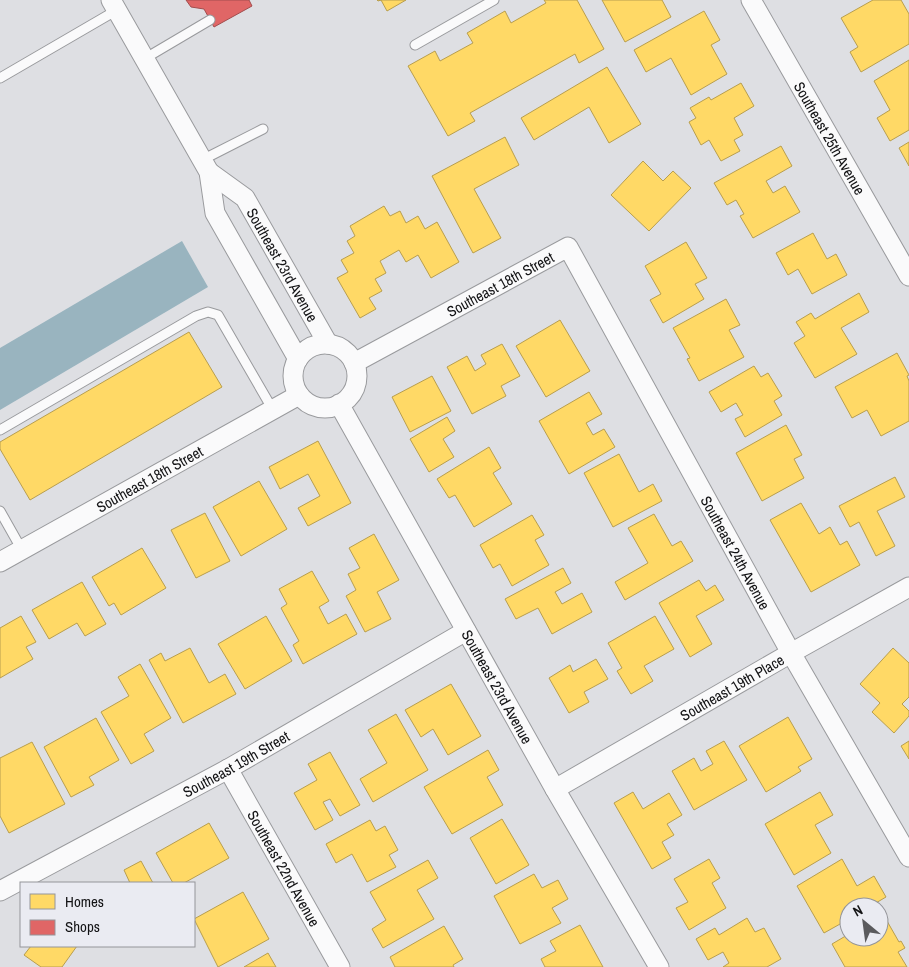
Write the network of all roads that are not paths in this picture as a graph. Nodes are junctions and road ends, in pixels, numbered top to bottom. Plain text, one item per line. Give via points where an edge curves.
1 (494, 0) edge
2 (751, 0) edge
3 (114, 5) edge
4 (210, 20) dead end
5 (414, 46) dead end
6 (144, 58) junction
7 (0, 78) edge
8 (263, 128) dead end
9 (205, 166) junction
10 (568, 247) joint
11 (909, 276) edge
12 (328, 344) junction
13 (298, 359) junction
14 (354, 363) junction
15 (299, 395) junction
16 (339, 404) junction
17 (273, 410) junction
18 (0, 430) edge
19 (0, 511) edge
20 (22, 550) junction
21 (0, 562) edge
22 (909, 588) edge
23 (466, 631) junction
24 (791, 653) junction
25 (228, 769) junction
26 (555, 789) junction
27 (909, 857) edge
28 (0, 890) edge
29 (340, 967) edge
30 (659, 967) edge

1 - 5 lane
2 - 11 street, Southeast 25th Avenue
3 - 6 street, Southeast 23rd Avenue
3 - 7 lane
4 - 6 lane
6 - 9 street, Southeast 23rd Avenue
8 - 9 lane
9 - 12 street, Southeast 23rd Avenue via 245,198
9 - 13 street, Southeast 23rd Avenue via 215,213
10 - 14 street, Southeast 18th Street
10 - 24 street, Southeast 24th Avenue
12 - 13 street via 311,347
12 - 14 street via 343,350
13 - 15 street via 293,377
14 - 16 street via 357,372 353,391
15 - 16 street via 313,406 331,408
15 - 17 street, Southeast 18th Street
16 - 23 street, Southeast 23rd Avenue
17 - 18 lane via 218,315 208,312
17 - 20 street, Southeast 18th Street
19 - 20 lane
20 - 21 street, Southeast 18th Street
22 - 24 street, Southeast 19th Place
23 - 25 street, Southeast 19th Street
23 - 26 street, Southeast 23rd Avenue
24 - 26 street, Southeast 19th Place
24 - 27 street, Southeast 24th Avenue
25 - 28 street, Southeast 19th Street
25 - 29 street, Southeast 22nd Avenue
26 - 30 street, Southeast 23rd Avenue

